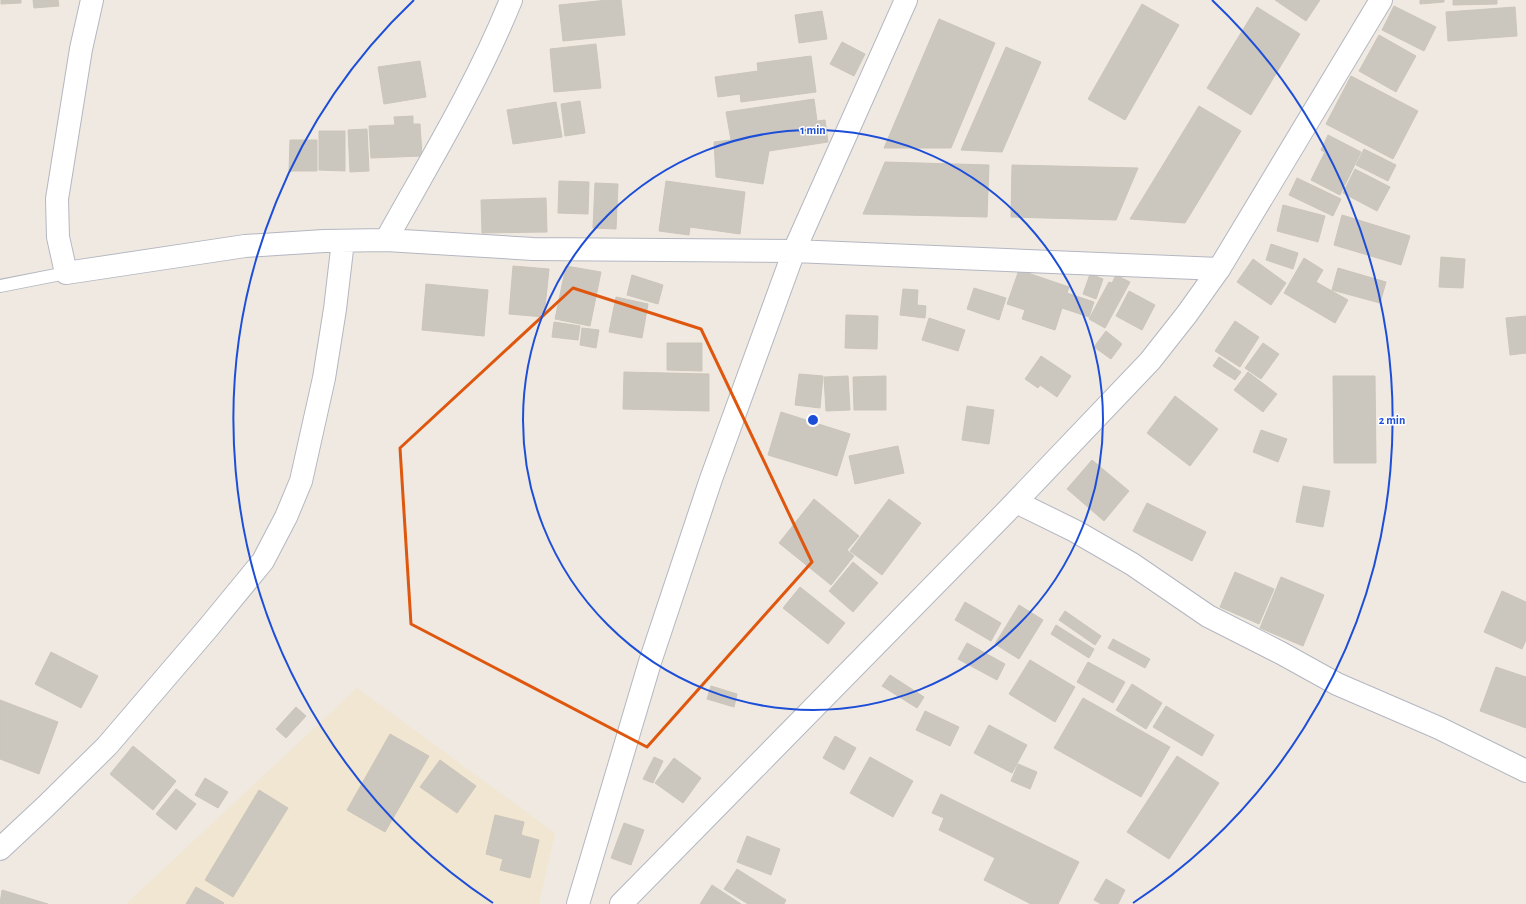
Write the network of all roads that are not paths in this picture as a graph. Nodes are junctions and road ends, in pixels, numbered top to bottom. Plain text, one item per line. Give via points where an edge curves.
1 (92, 0) edge
2 (511, 0) edge
3 (906, 0) edge
4 (1381, 0) edge
5 (386, 240) junction
6 (343, 241) junction
7 (794, 251) junction
8 (1218, 269) junction
9 (66, 273) junction
10 (0, 286) edge
11 (1016, 502) junction
12 (1526, 771) edge
13 (0, 849) edge
14 (578, 904) edge
15 (621, 904) edge

1 - 9 street via 81,49 57,200 58,237
2 - 5 street via 467,94
3 - 7 street
4 - 8 street
5 - 6 street
5 - 7 street via 533,249
6 - 9 street via 245,246
6 - 13 street via 324,378 301,481 263,561 106,746
7 - 8 street
7 - 14 street via 706,493 650,662
8 - 11 street via 1188,314 1150,361
9 - 10 lane
11 - 12 street via 1075,531 1132,564 1208,616 1337,684 1439,728
11 - 15 street

